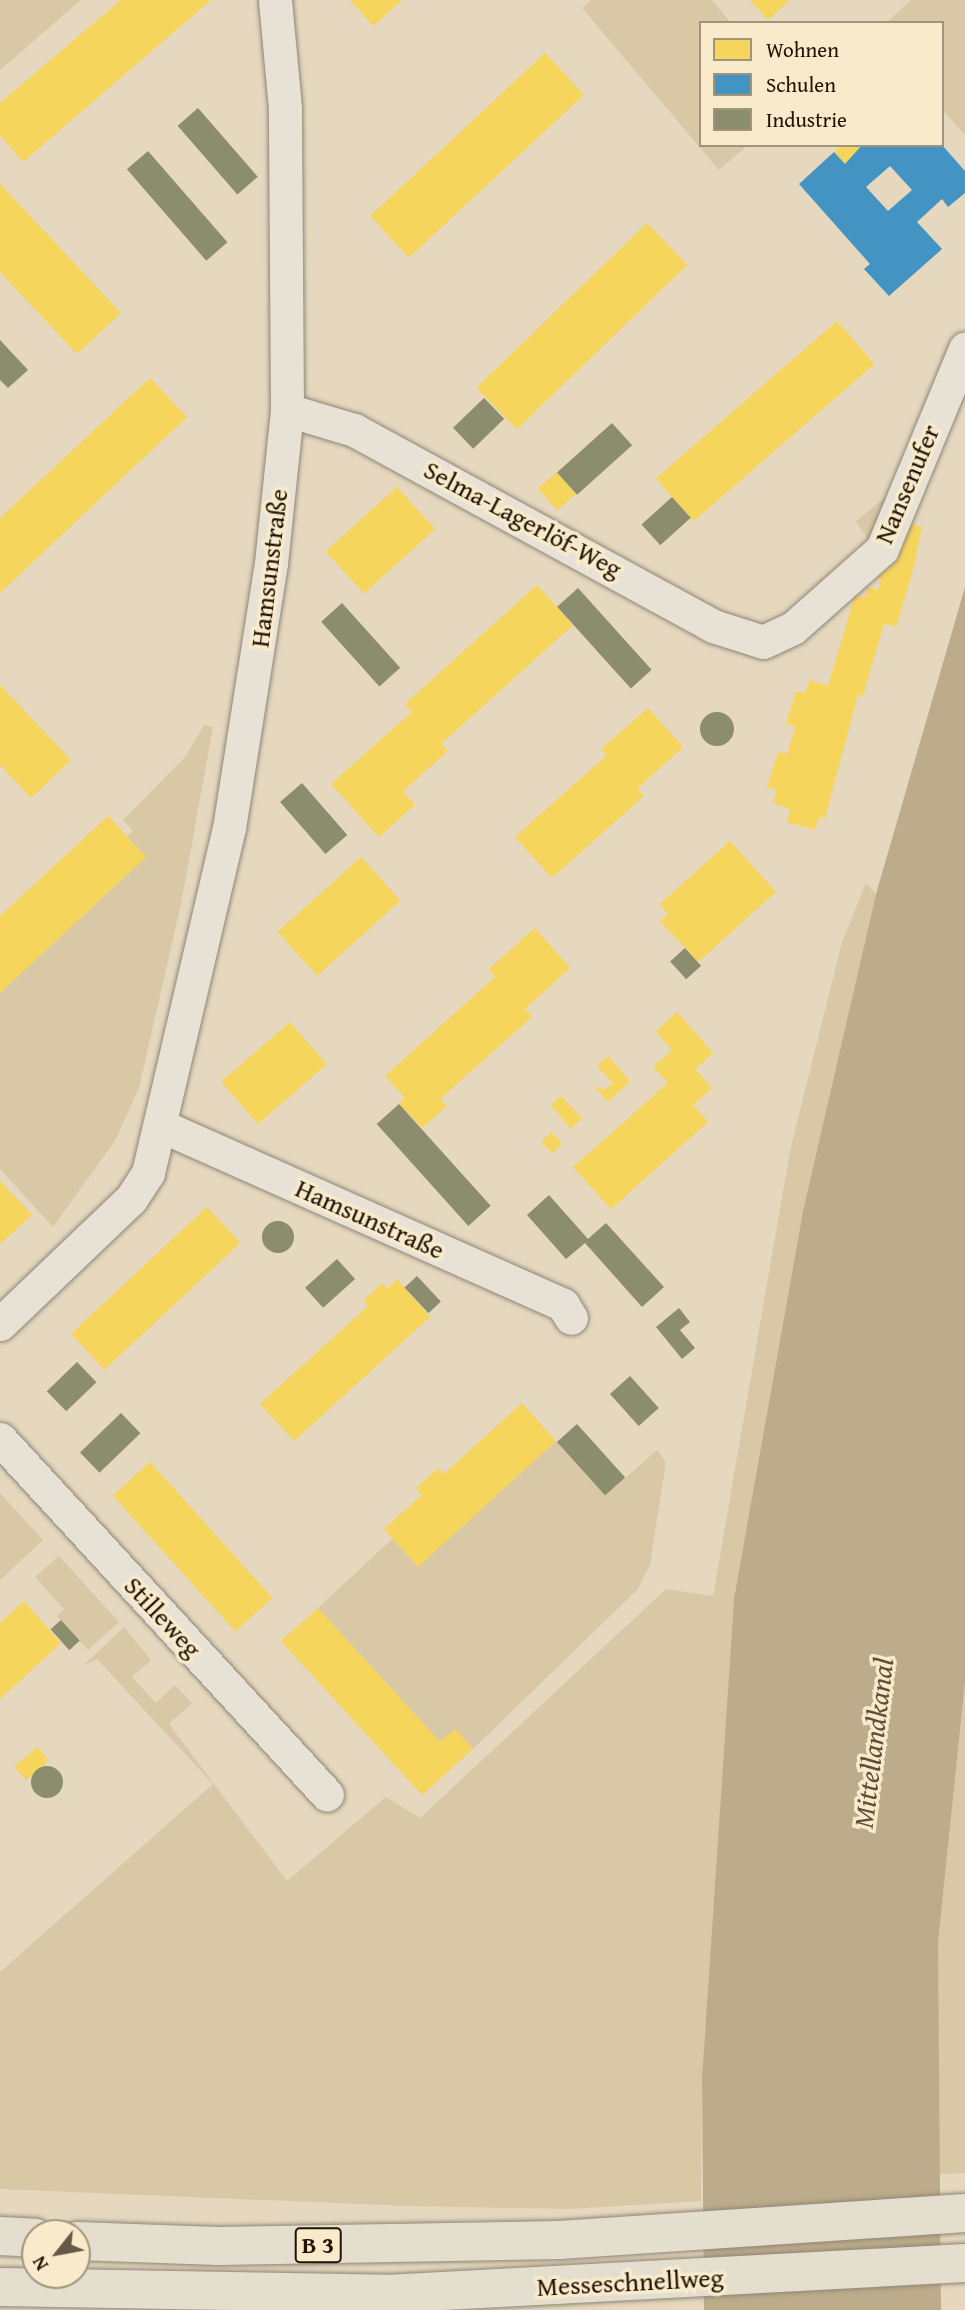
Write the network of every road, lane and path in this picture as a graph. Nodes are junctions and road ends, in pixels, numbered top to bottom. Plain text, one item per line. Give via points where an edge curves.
1 (275, 0) edge
2 (965, 349) edge
3 (287, 410) junction
4 (754, 641) joint
5 (163, 1127) junction
6 (571, 1318) dead end
7 (0, 1324) edge
8 (0, 1439) edge
9 (327, 1794) dead end
10 (965, 2213) edge
11 (0, 2236) edge
12 (21, 2237) edge
13 (91, 2241) edge
14 (965, 2263) edge
15 (0, 2287) edge

1 - 3 street, Hamsunstraße via 285,108
2 - 4 street, Nansenufer via 882,549 782,636
3 - 4 street, Selma-Lagerlöf-Weg via 354,430 713,626
3 - 5 street, Hamsunstraße via 271,563 229,828
5 - 6 street, Hamsunstraße via 563,1305
5 - 7 street, Hamsunstraße via 131,1199
8 - 9 street, Stilleweg
10 - 13 highway, Messeschnellweg / B 3 via 559,2240 232,2246
11 - 12 highway
14 - 15 highway, Messeschnellweg / B 3 via 560,2286 218,2296

